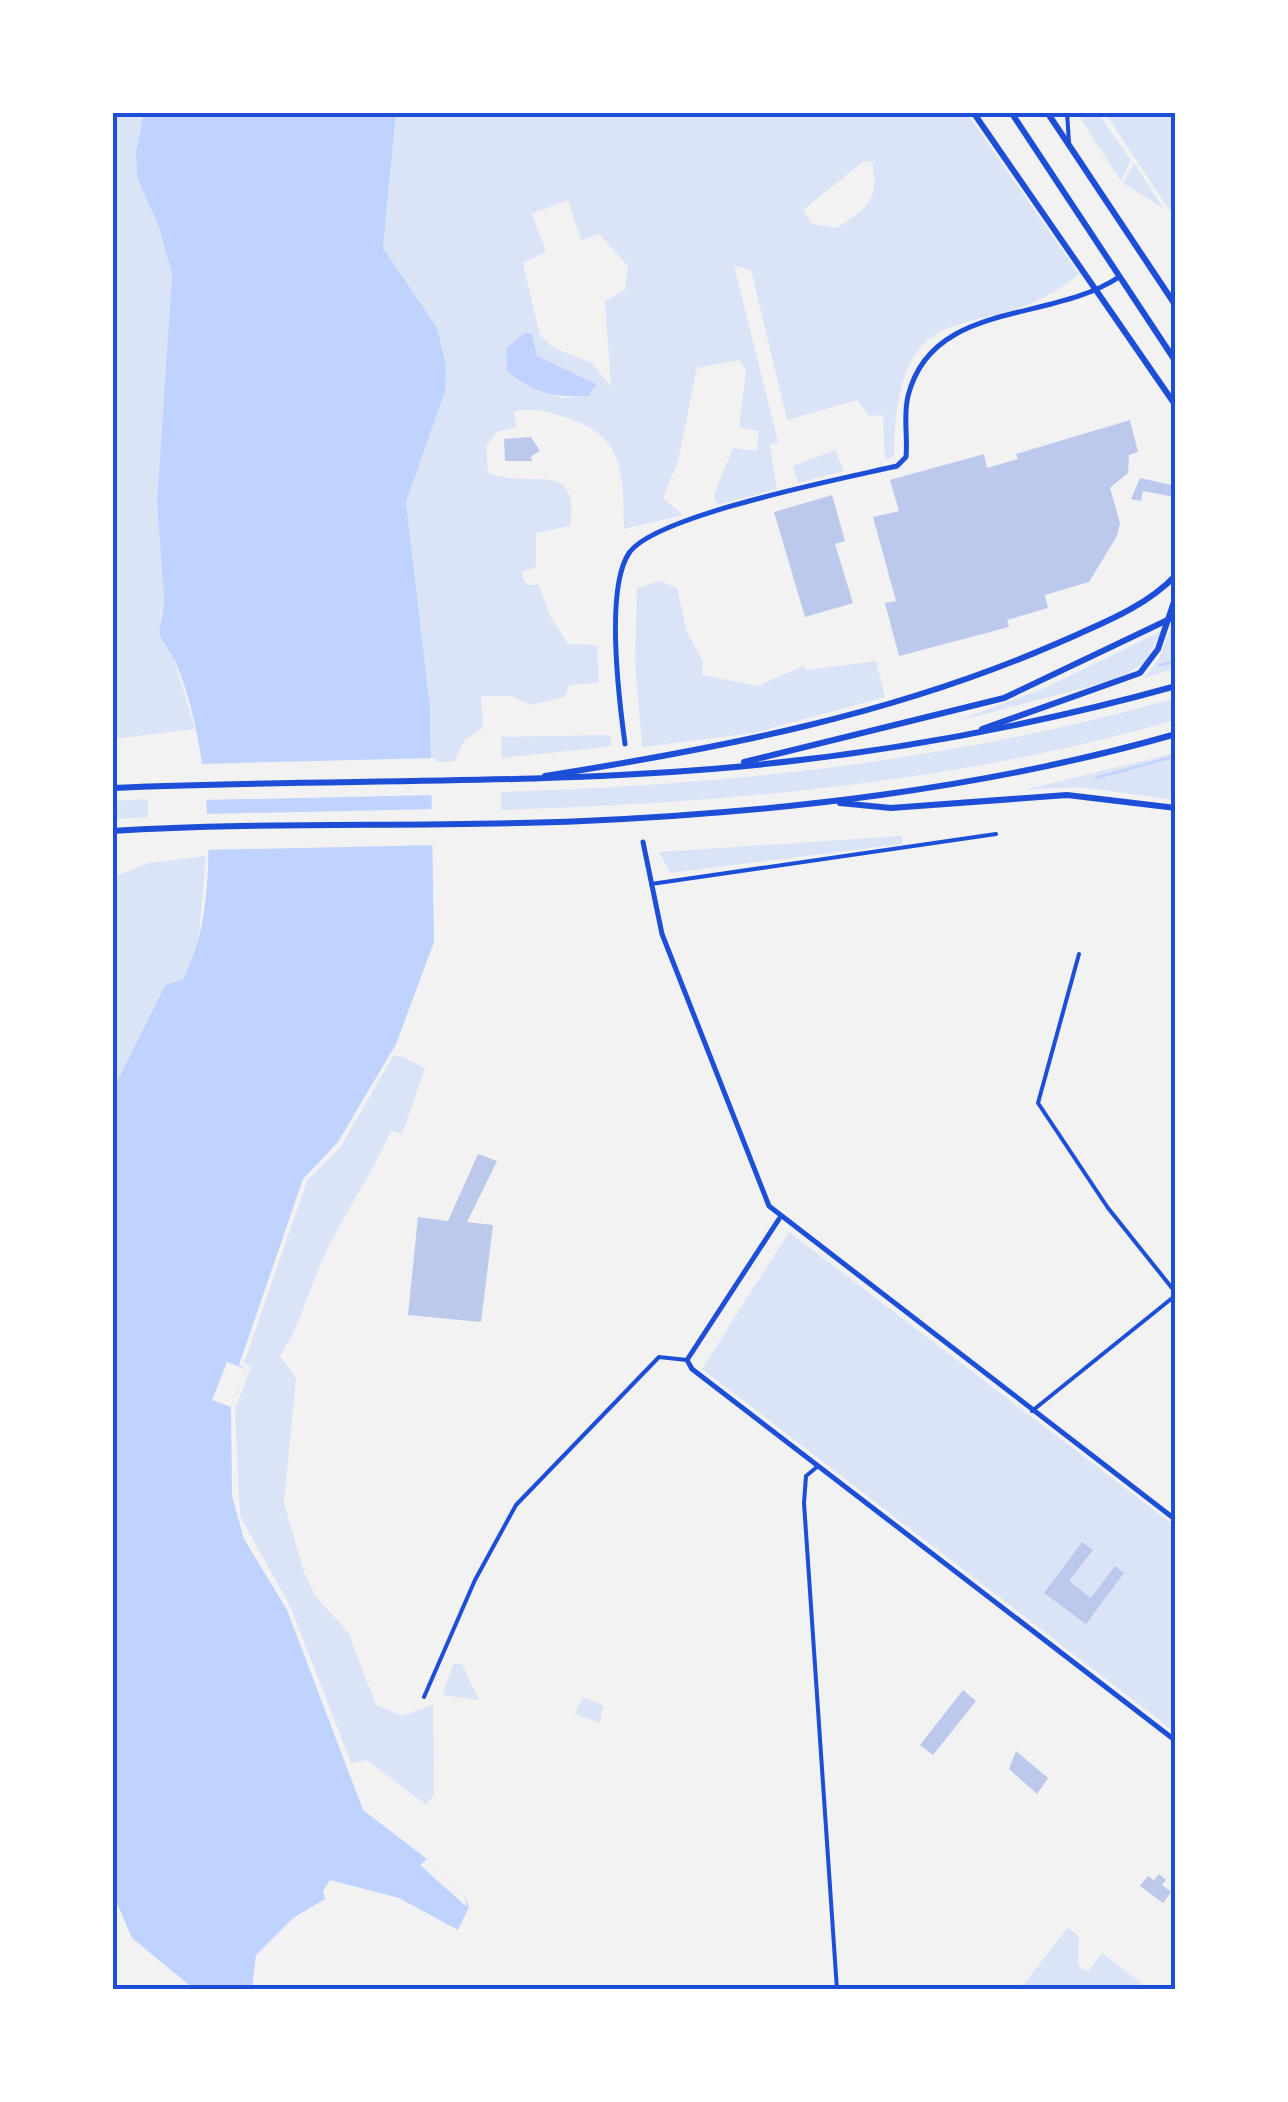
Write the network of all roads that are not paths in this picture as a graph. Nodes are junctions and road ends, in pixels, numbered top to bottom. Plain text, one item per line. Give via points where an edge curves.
1 (973, 112) edge
2 (1011, 112) edge
3 (1047, 112) edge
4 (1067, 112) edge
5 (1069, 148) junction
6 (1119, 277) junction
7 (1176, 303) edge
8 (1176, 362) edge
9 (1176, 406) edge
10 (1176, 575) edge
11 (1176, 596) edge
12 (1176, 616) edge
13 (1176, 686) edge
14 (1176, 734) edge
15 (964, 735) junction
16 (625, 744) dead end
17 (713, 769) junction
18 (528, 778) junction
19 (112, 788) edge
20 (824, 801) junction
21 (1176, 808) edge
22 (112, 831) edge
23 (996, 834) dead end
24 (643, 842) dead end
25 (651, 884) junction
26 (1080, 954) dead end
27 (779, 1219) junction
28 (1176, 1294) edge
29 (687, 1360) junction
30 (1032, 1411) junction
31 (817, 1467) junction
32 (1176, 1520) edge
33 (424, 1698) dead end
34 (1176, 1740) edge
35 (837, 1990) edge

1 - 9 main road
2 - 6 main road
3 - 5 main road
4 - 5 street
5 - 7 main road
6 - 8 main road
6 - 16 street via 1085,297 966,327 937,344 913,380 907,452 898,466 714,513 658,530 637,544 619,588
10 - 18 main road via 1142,602 1066,639 858,715 714,748
11 - 15 main road via 1158,649 1140,673
12 - 17 main road via 1004,698
13 - 15 main road
14 - 20 main road via 1031,771
15 - 17 main road
17 - 18 main road
18 - 19 main road
20 - 21 main road via 892,808 1067,794
20 - 22 main road via 584,821
23 - 25 street
24 - 25 street
25 - 27 street via 662,934 760,1192
26 - 28 street via 1038,1103
27 - 29 street
27 - 30 street
28 - 30 street
29 - 31 street
29 - 33 street via 659,1358 516,1504
30 - 32 street
31 - 34 street
31 - 35 street via 806,1476 804,1503

